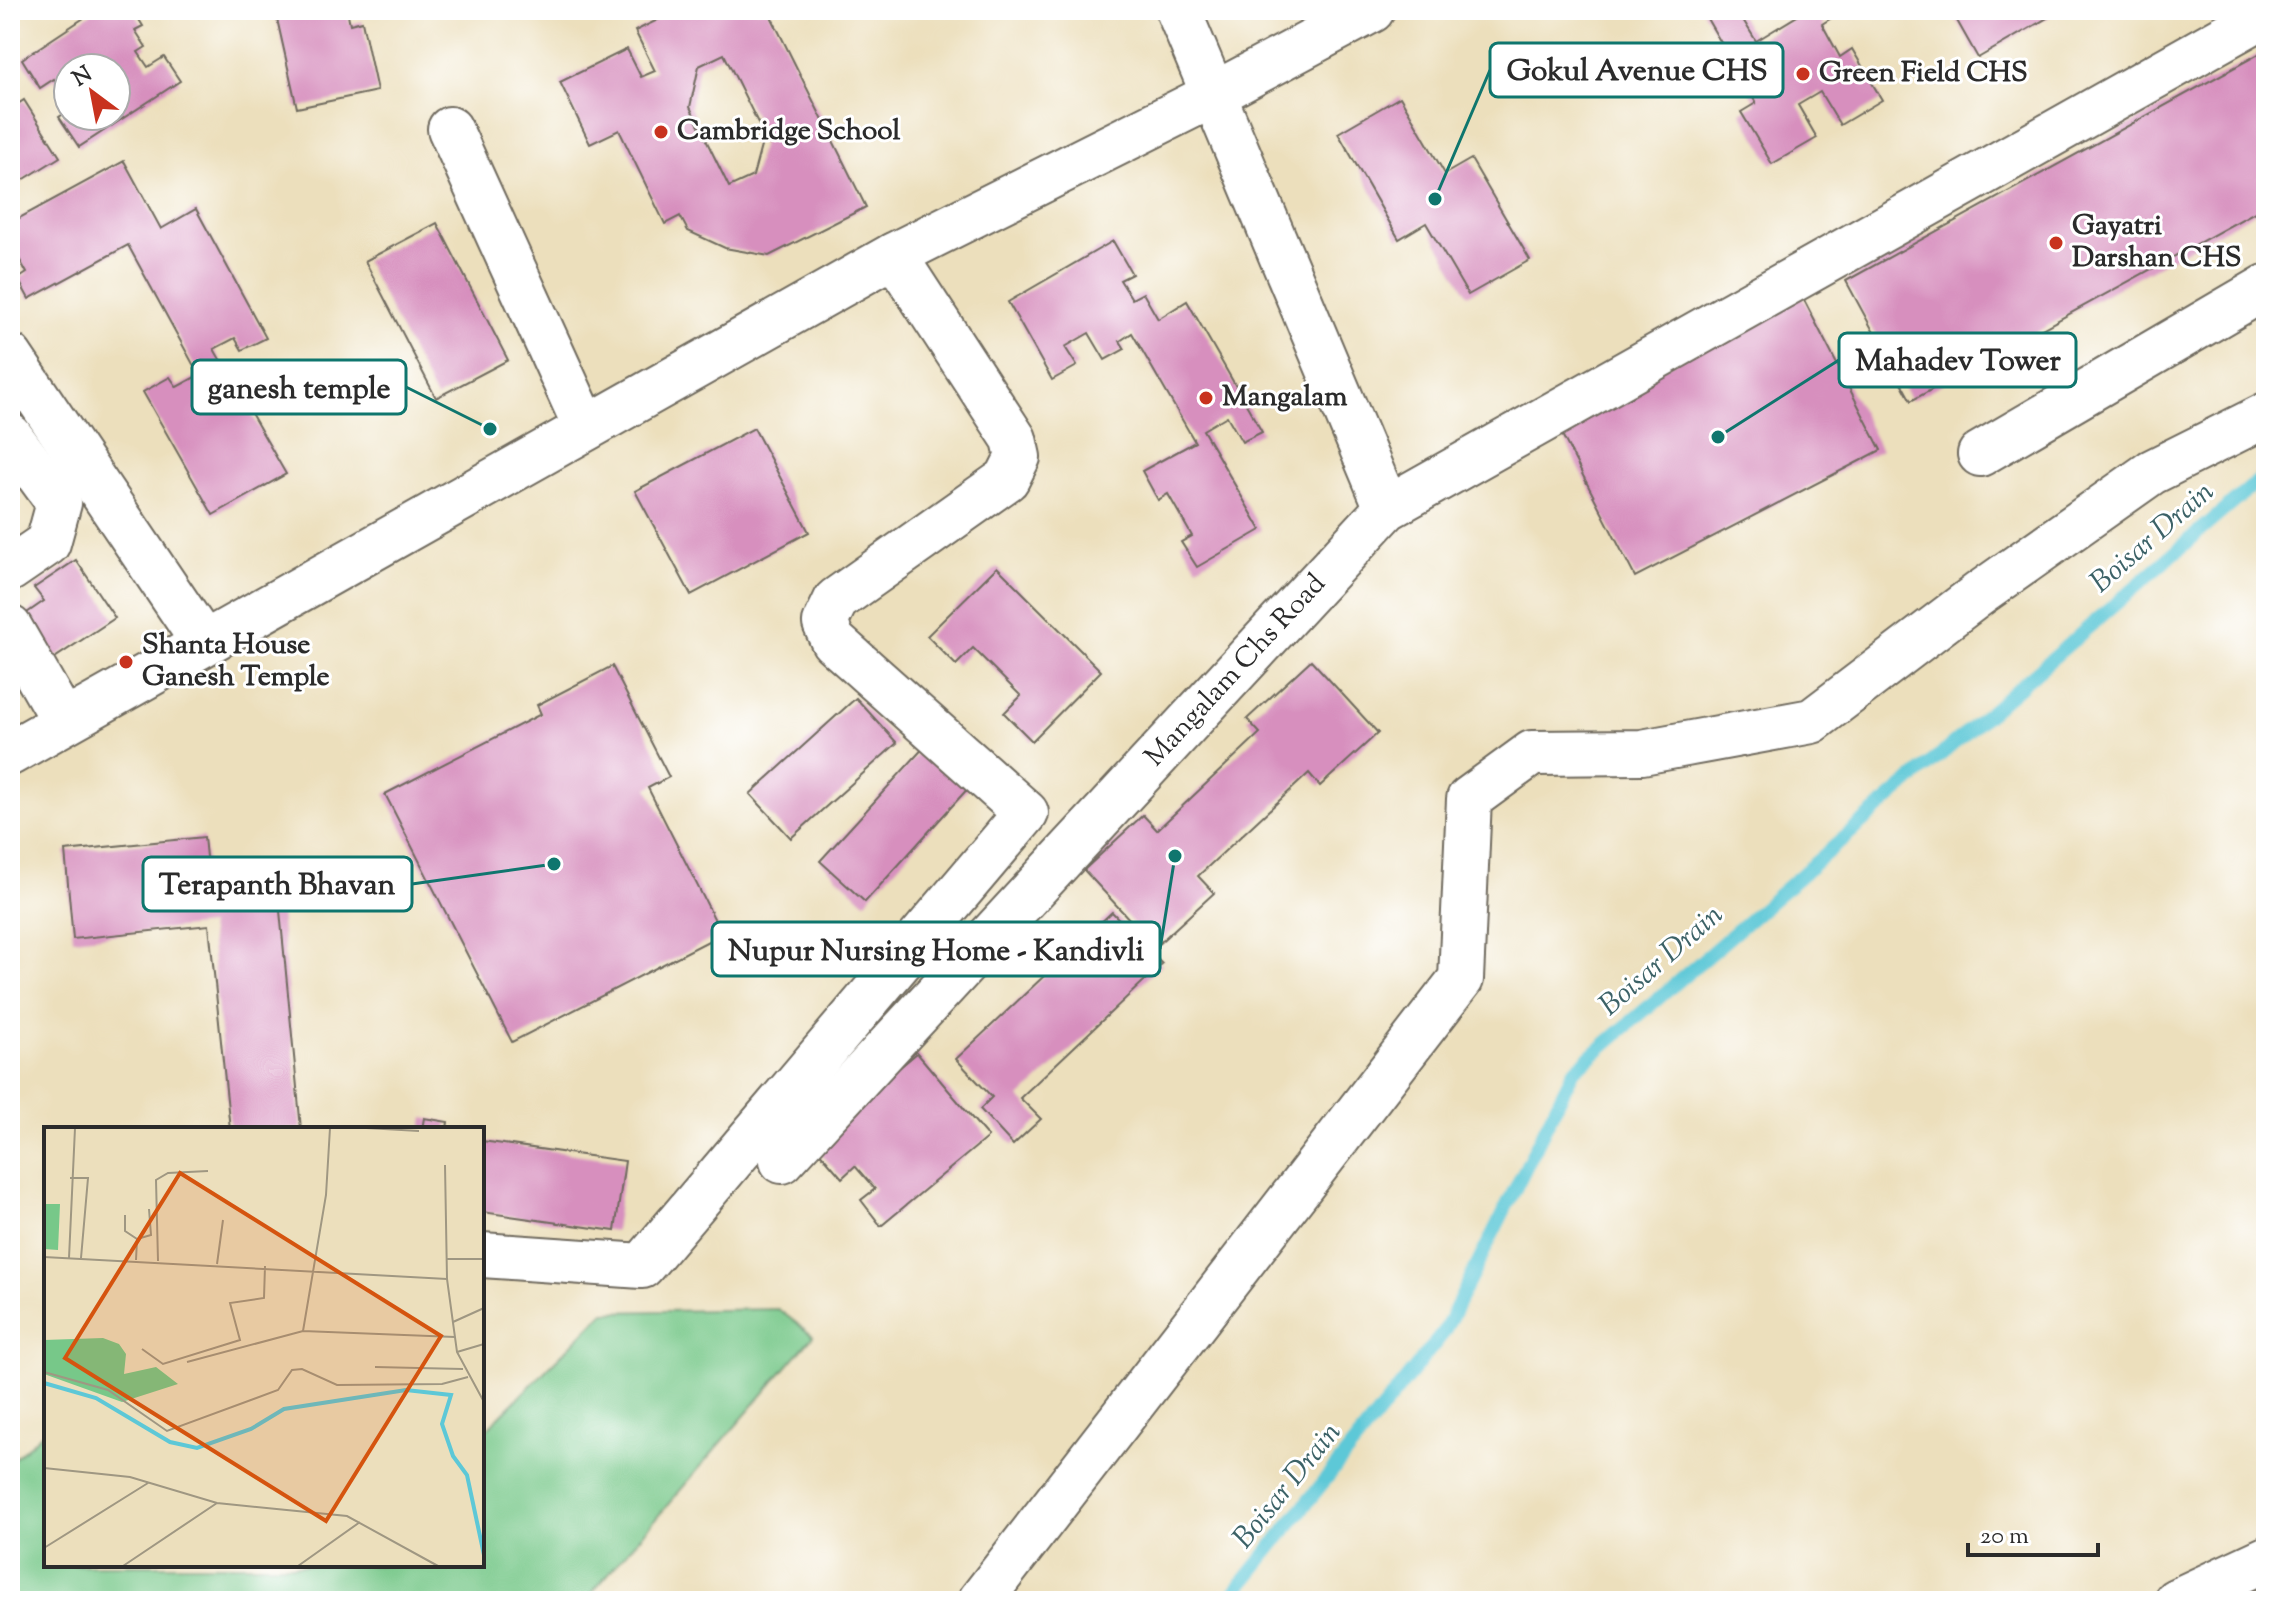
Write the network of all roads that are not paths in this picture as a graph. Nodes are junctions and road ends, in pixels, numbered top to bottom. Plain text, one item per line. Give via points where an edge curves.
1 (1178, 10) edge
2 (1372, 10) edge
3 (2266, 14) edge
4 (1213, 95) junction
5 (450, 129) dead end
6 (894, 255) junction
7 (2266, 287) edge
8 (10, 356) edge
9 (2266, 415) edge
10 (586, 428) junction
11 (10, 436) edge
12 (1980, 454) dead end
13 (1387, 508) junction
14 (10, 569) edge
15 (10, 628) edge
16 (203, 642) junction
17 (64, 722) junction
18 (10, 753) edge
19 (782, 1161) dead end
20 (484, 1255) edge
21 (2266, 1559) edge
22 (980, 1601) edge
23 (2176, 1601) edge

1 - 4 street
2 - 4 street
3 - 13 street, Mangalam Chs Road
4 - 6 street
4 - 13 street
5 - 10 street
6 - 10 street
6 - 20 street via 1014,439 1018,457 1007,479 836,600 825,623 833,641 1026,813 642,1266
7 - 12 street
8 - 16 street
9 - 22 street via 2152,472 1812,721 1642,752 1532,753 1469,799 1461,979
10 - 16 street
11 - 14 street via 59,503 48,543
13 - 19 street, Mangalam Chs Road
15 - 17 street
16 - 17 street
17 - 18 street
21 - 23 street

